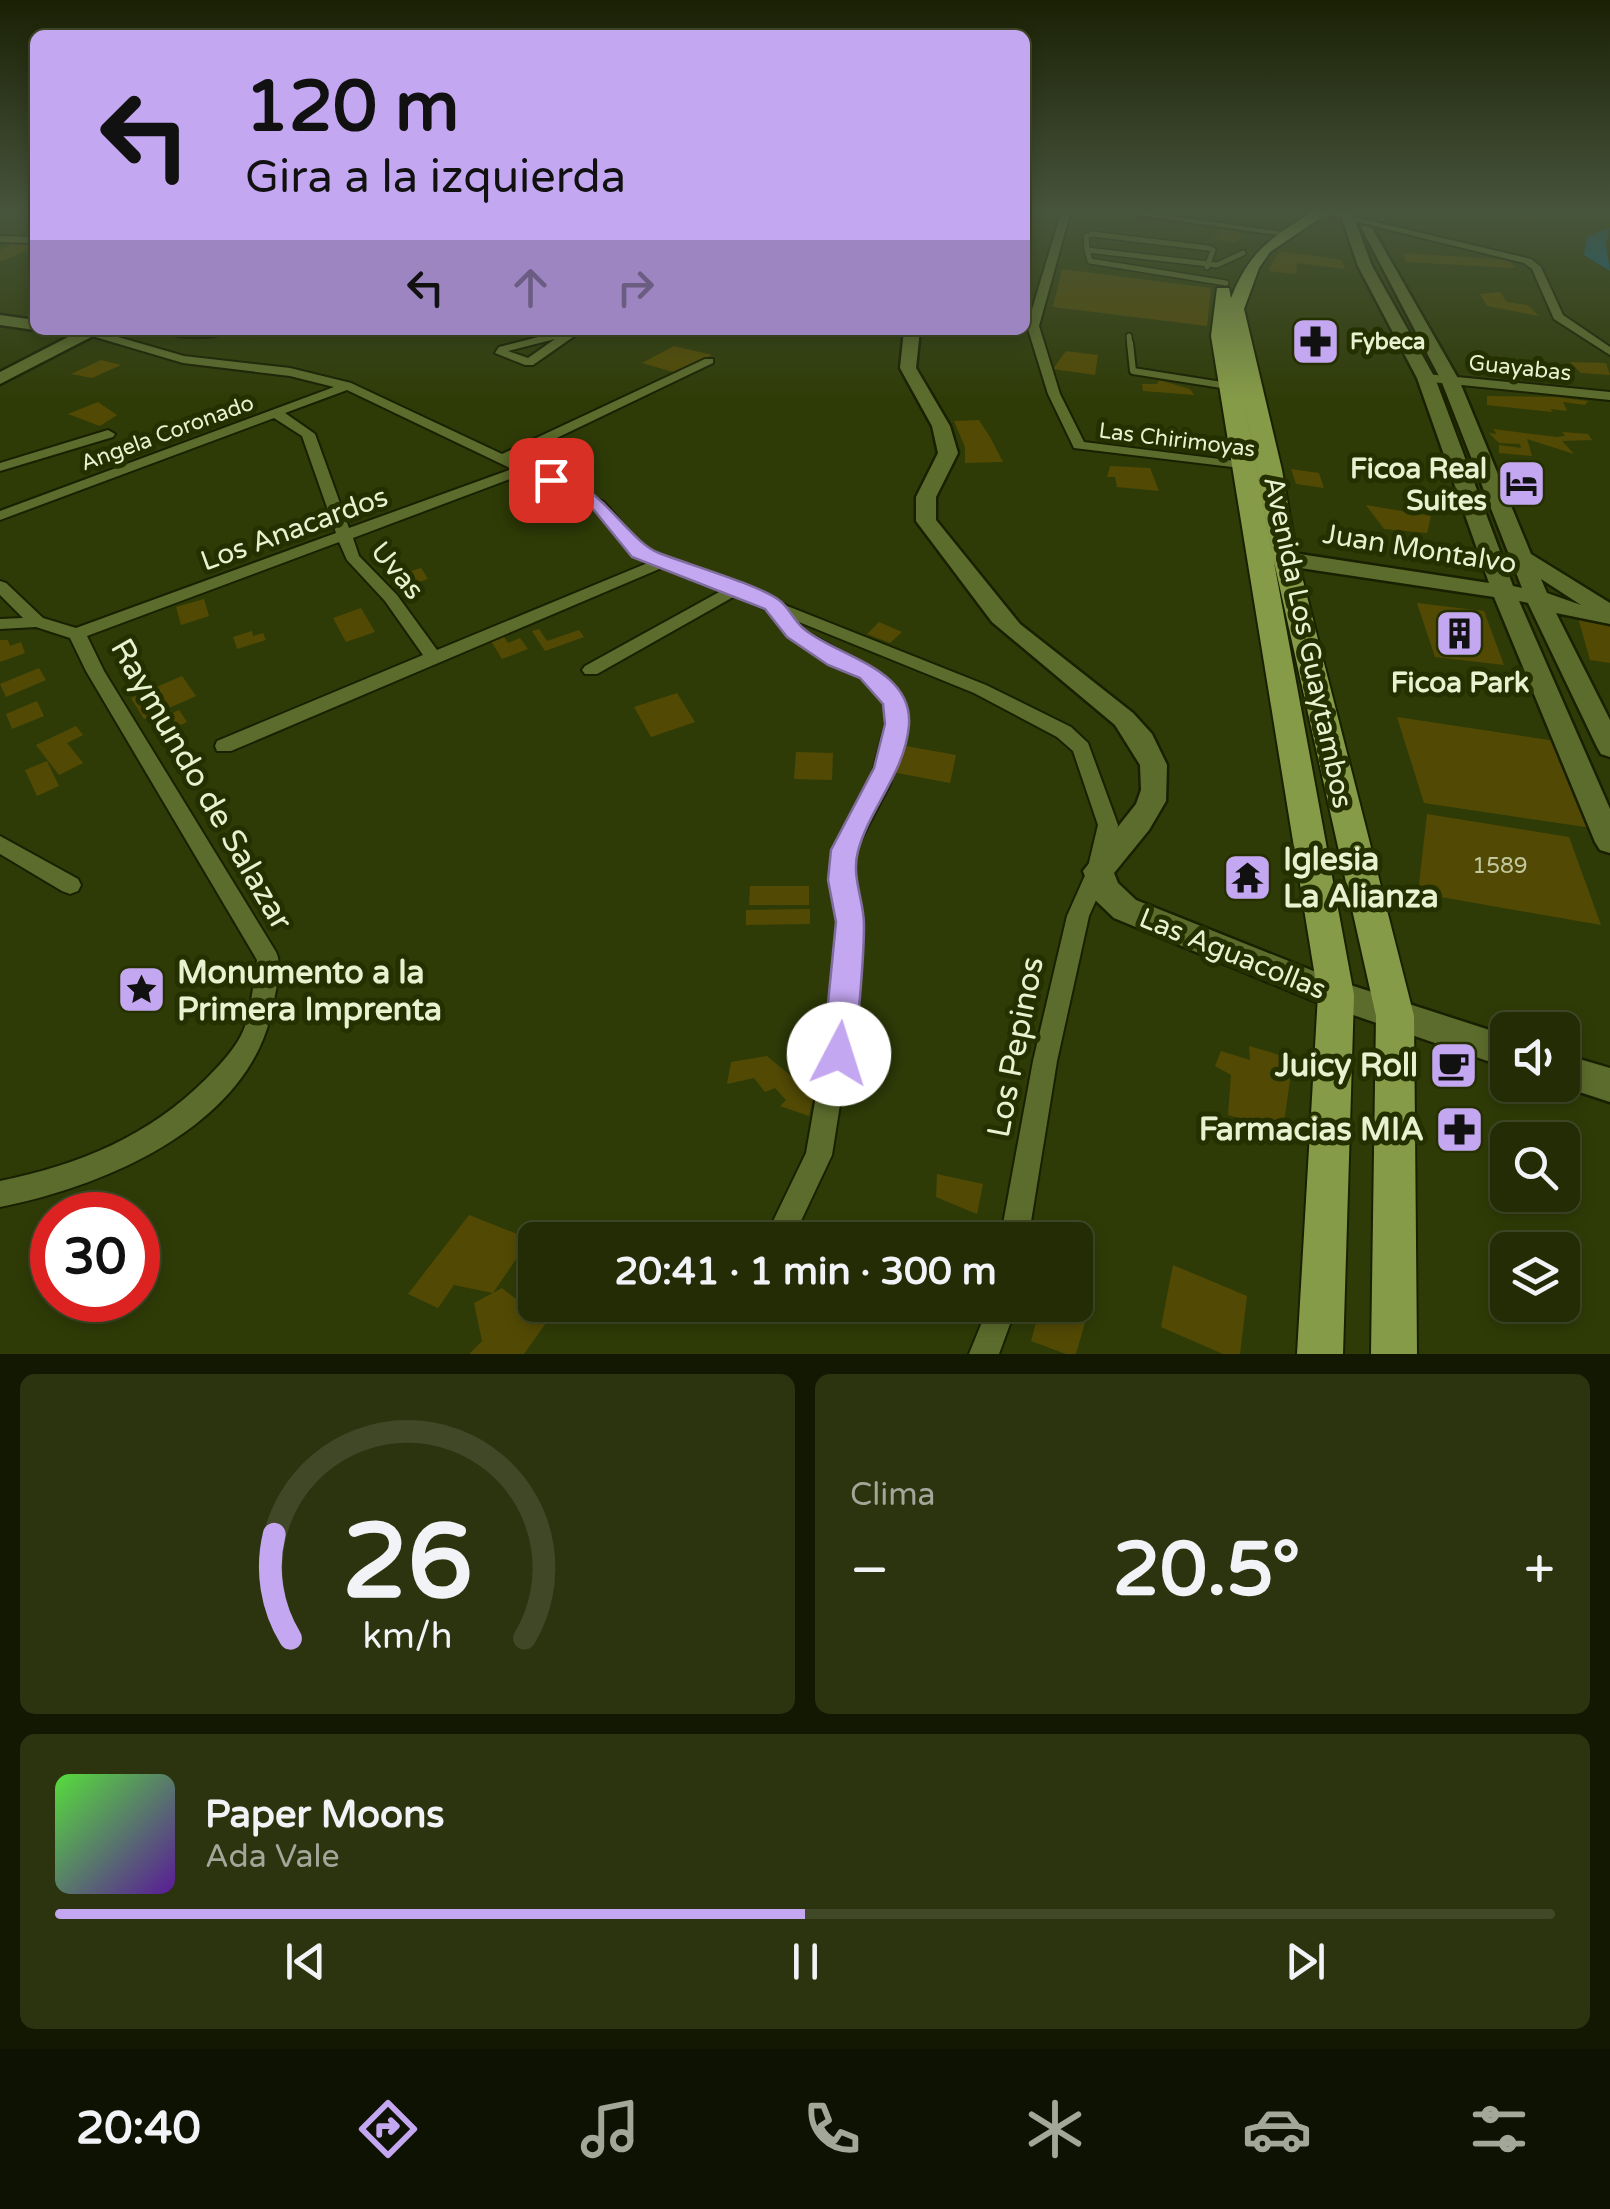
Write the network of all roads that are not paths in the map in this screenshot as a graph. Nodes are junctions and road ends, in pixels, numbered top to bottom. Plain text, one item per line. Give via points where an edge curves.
1 (1048, 273) edge
2 (1181, 273) edge
3 (1205, 273) edge
4 (1234, 273) edge
5 (1240, 273) edge
6 (1369, 273) edge
7 (1389, 273) edge
8 (1539, 273) edge
9 (1204, 276) junction
10 (1226, 283) junction
11 (1227, 315) junction
12 (0, 320) edge
13 (30, 324) edge
14 (1400, 334) junction
15 (73, 335) edge
16 (94, 335) edge
17 (557, 335) edge
18 (569, 335) edge
19 (911, 335) edge
20 (1422, 335) junction
21 (1130, 336) dead end
22 (1610, 352) edge
23 (710, 360) dead end
24 (1426, 378) junction
25 (0, 379) edge
26 (1450, 380) junction
27 (348, 386) junction
28 (1241, 388) junction
29 (1610, 396) edge
30 (276, 413) junction
31 (108, 434) dead end
32 (505, 458) junction
33 (1245, 466) junction
34 (0, 467) edge
35 (526, 468) junction
36 (1272, 470) junction
37 (0, 516) edge
38 (342, 538) junction
39 (1525, 559) junction
40 (661, 563) junction
41 (1272, 564) junction
42 (0, 586) edge
43 (736, 589) junction
44 (1506, 600) junction
45 (772, 604) junction
46 (1551, 607) junction
47 (1610, 614) edge
48 (37, 622) junction
49 (0, 624) edge
50 (77, 634) junction
51 (433, 657) junction
52 (591, 670) dead end
53 (224, 746) dead end
54 (1610, 747) edge
55 (1610, 842) edge
56 (0, 844) edge
57 (1098, 871) junction
58 (70, 885) dead end
59 (1336, 996) junction
60 (1395, 1016) junction
61 (1490, 1046) edge
62 (1580, 1076) edge
63 (1610, 1086) edge
64 (0, 1194) edge
65 (787, 1222) edge
66 (1017, 1222) edge
67 (996, 1322) edge
68 (984, 1354) edge
69 (1320, 1354) edge
70 (1394, 1354) edge

1 - 33 street, Las Chirimoyas via 1033,326 1078,445
2 - 9 lane
3 - 9 lane
4 - 10 main road, Avenida Los Guaytambos
5 - 11 main road, Avenida Los Guaytambos
6 - 14 main road
7 - 20 main road
8 - 22 street via 1558,317
9 - 10 lane
10 - 11 main road, Avenida Los Guaytambos
11 - 28 main road, Avenida Los Guaytambos
12 - 13 main road
14 - 20 main road
14 - 24 main road
15 - 25 main road
16 - 27 street, Los Pepinos via 183,360
17 - 18 street via 502,353 529,362
19 - 57 main road via 911,380 940,426 948,453 926,497 926,520 1013,630 1130,725 1154,770 1155,792 1145,812
20 - 26 main road
21 - 28 lane via 1133,371
23 - 32 street
24 - 26 street, Guayabas
24 - 44 main road
26 - 29 street, Guayabas
26 - 39 main road
27 - 30 street, Angela Coronado
27 - 32 street, Los Pepinos
28 - 33 main road, Avenida Los Guaytambos
28 - 36 main road, Avenida Los Guaytambos
30 - 37 street, Angela Coronado
30 - 38 street, Uvas via 308,434
31 - 34 street
32 - 35 street, Los Pepinos
33 - 36 street, Las Chirimoyas
33 - 41 main road, Avenida Los Guaytambos
35 - 38 street, Los Anacardos
35 - 40 street, Los Pepinos via 599,505 639,552
36 - 41 main road, Avenida Los Guaytambos
38 - 50 street, Los Anacardos
38 - 51 street, Uvas via 363,574 391,598
39 - 46 main road
39 - 47 main road
40 - 43 street, Los Pepinos
40 - 51 street
41 - 44 main road, Juan Montalvo
41 - 59 main road, Avenida Los Guaytambos
41 - 60 main road, Avenida Los Guaytambos
42 - 48 street
43 - 45 street, Los Pepinos
43 - 52 street
44 - 46 main road, Juan Montalvo
44 - 55 main road
45 - 57 street, Los Pepinos via 910,658 1064,732 1081,748 1108,825
45 - 65 street via 795,632 877,679 897,713 880,784 844,850 850,922 844,1004 819,1155
46 - 47 main road, Juan Montalvo
46 - 54 main road
48 - 49 street, Raymundo de Salazar
48 - 50 street, Raymundo de Salazar
50 - 64 street, Raymundo de Salazar via 268,960 248,1047 208,1093 157,1136 101,1170
51 - 53 street
56 - 58 street
57 - 59 main road, Las Aguacollas via 1105,890 1125,910
57 - 66 street, Los Pepinos via 1078,916
59 - 60 main road, Las Aguacollas
59 - 69 main road, Avenida Los Guaytambos
60 - 61 main road, Las Aguacollas
60 - 70 main road, Avenida Los Guaytambos
62 - 63 main road
67 - 68 street

